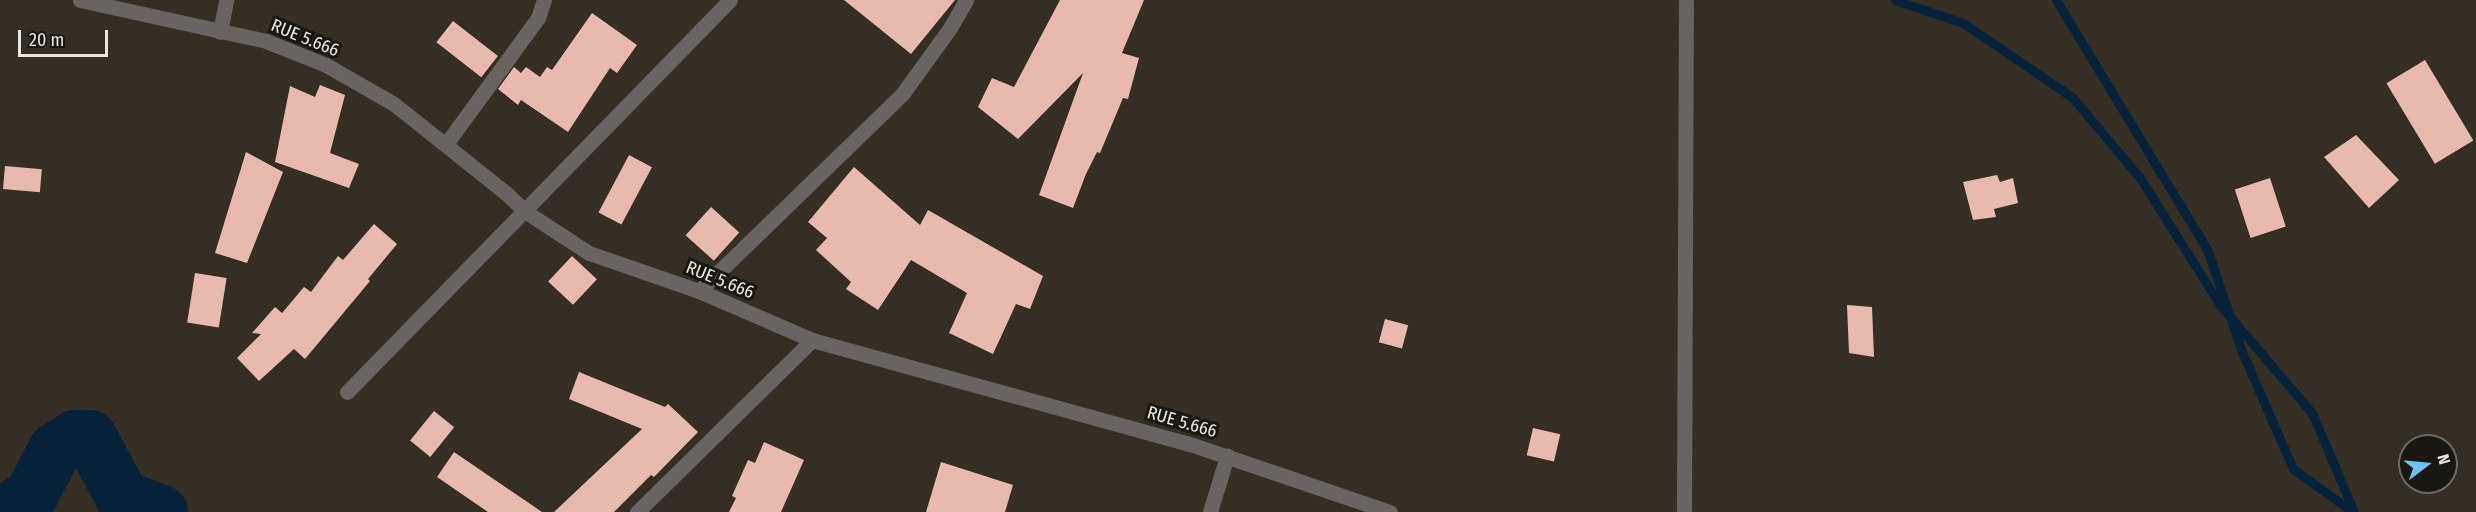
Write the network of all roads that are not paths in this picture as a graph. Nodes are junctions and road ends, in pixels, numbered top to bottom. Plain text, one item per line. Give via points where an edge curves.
1 (80, 0) edge
2 (226, 0) edge
3 (544, 0) edge
4 (730, 0) edge
5 (966, 0) edge
6 (1686, 0) edge
7 (220, 32) junction
8 (446, 144) junction
9 (526, 212) junction
10 (699, 291) junction
11 (812, 340) junction
12 (347, 392) dead end
13 (1227, 456) junction
14 (637, 512) edge
15 (1210, 512) edge
16 (1390, 512) edge
17 (1684, 512) edge

1 - 7 street, RUE 5.666
2 - 7 street
3 - 8 street via 538,18
4 - 9 street
5 - 10 street via 903,93
6 - 17 street
7 - 8 street, RUE 5.666 via 266,41 326,65 394,104
8 - 9 street, RUE 5.666
9 - 10 street, RUE 5.666 via 589,253
9 - 12 street
10 - 11 street, RUE 5.666
11 - 13 street, RUE 5.666
11 - 14 street
13 - 15 street
13 - 16 street, RUE 5.666

